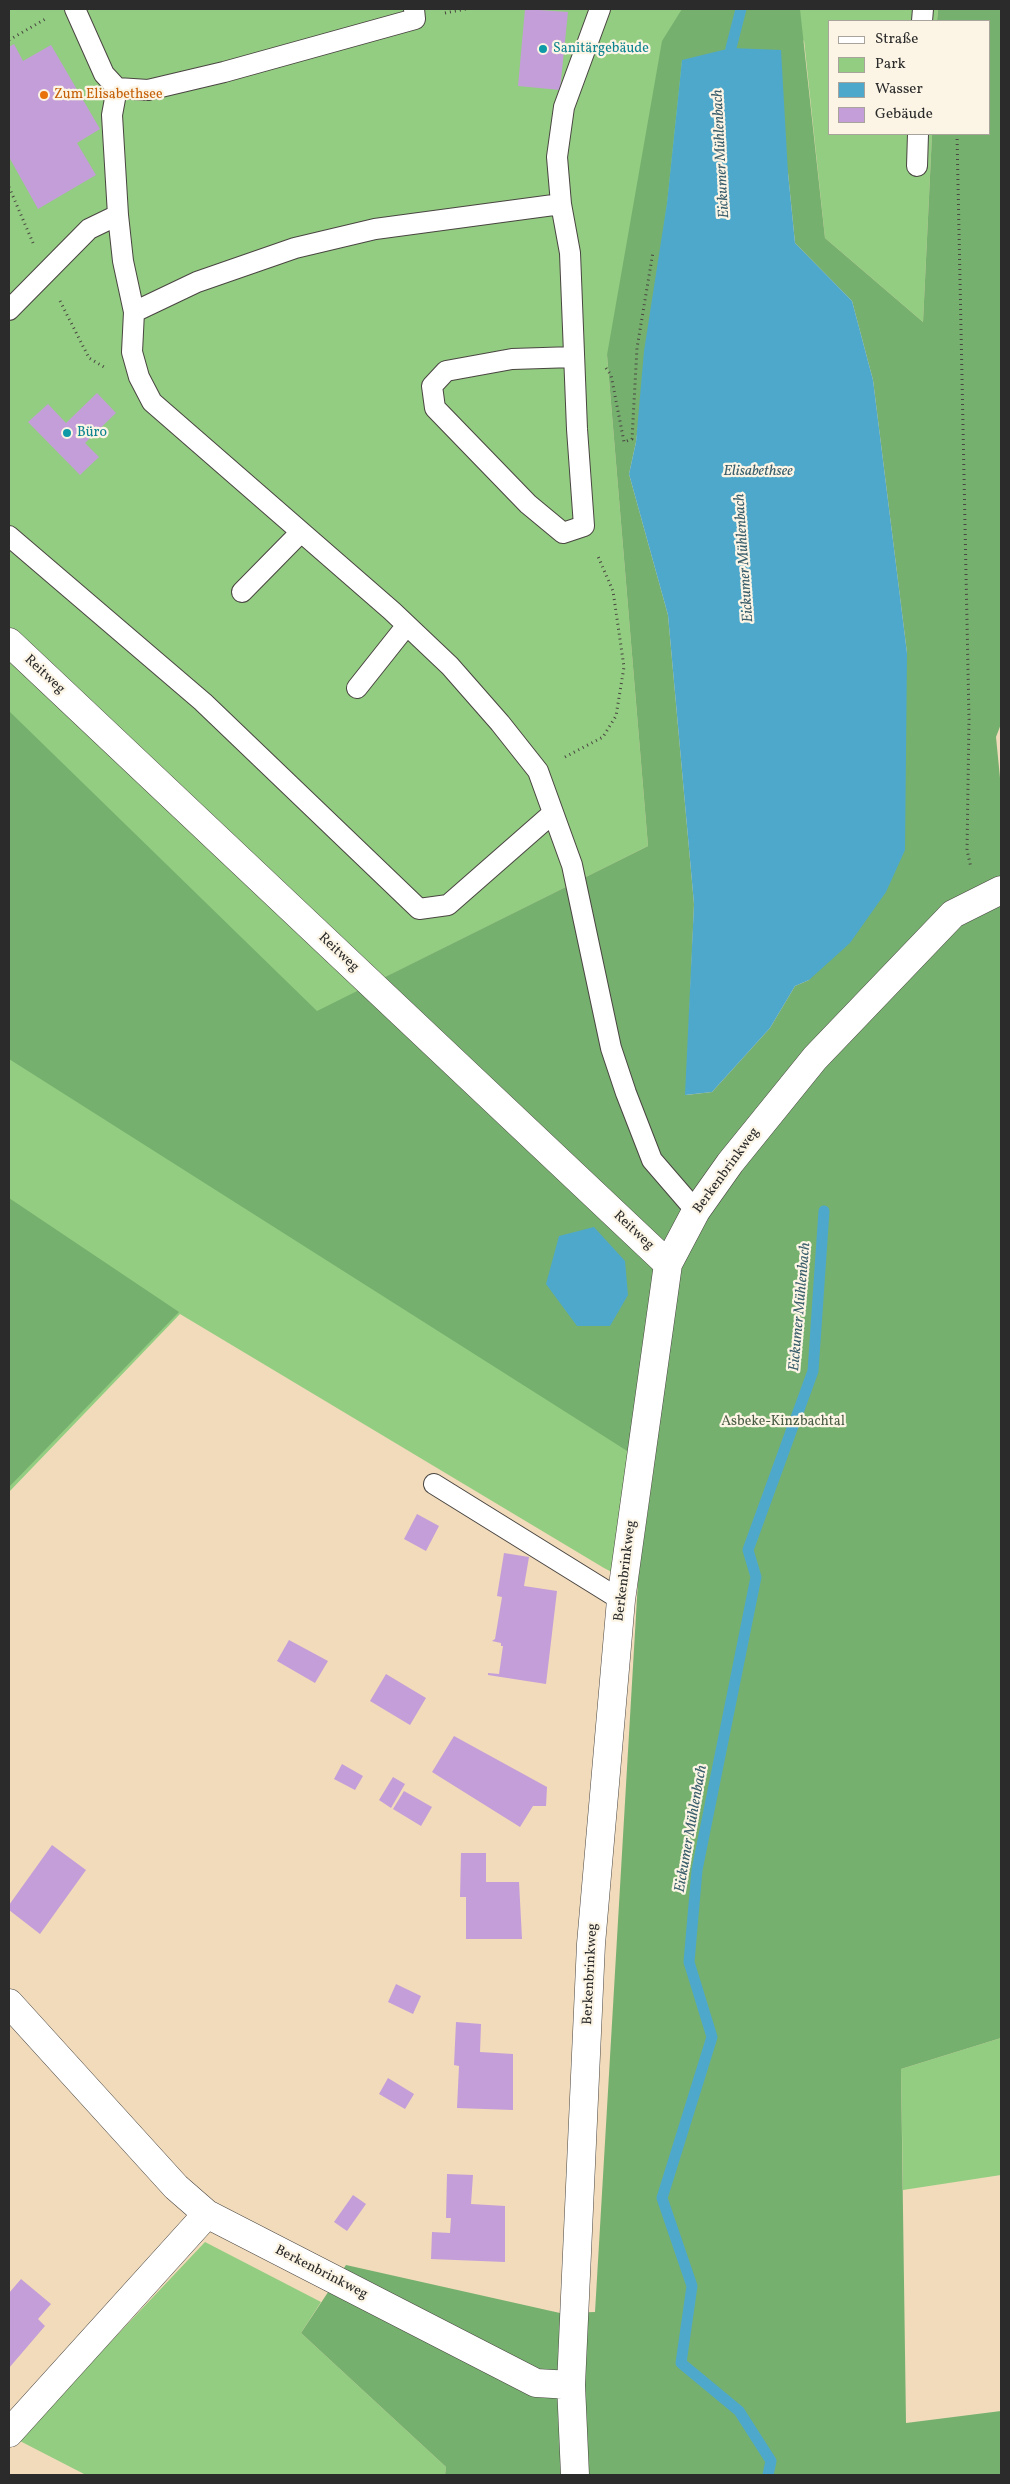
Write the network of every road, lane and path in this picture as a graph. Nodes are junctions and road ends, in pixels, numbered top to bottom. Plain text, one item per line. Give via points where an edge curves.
1 (75, 9) edge
2 (414, 9) edge
3 (600, 9) edge
4 (50, 17) dead end
5 (9, 40) edge
6 (117, 88) junction
7 (918, 135) edge
8 (957, 135) edge
9 (917, 166) dead end
10 (561, 204) junction
11 (118, 215) junction
12 (653, 252) dead end
13 (9, 310) edge
14 (134, 312) junction
15 (574, 356) junction
16 (605, 365) dead end
17 (584, 526) junction
18 (301, 532) junction
19 (9, 536) edge
20 (242, 592) dead end
21 (407, 625) junction
22 (9, 642) edge
23 (357, 688) dead end
24 (538, 771) junction
25 (553, 814) junction
26 (990, 895) edge
27 (696, 1211) junction
28 (668, 1264) junction
29 (434, 1484) dead end
30 (621, 1600) junction
31 (9, 2003) edge
32 (207, 2214) junction
33 (571, 2385) junction
34 (9, 2433) edge
35 (576, 2475) edge

1 - 6 lane via 104,74
2 - 6 lane via 415,19 224,72 148,90
3 - 10 lane via 564,107 557,158
4 - 5 path
6 - 11 lane via 112,114
7 - 9 lane
8 - 26 path via 969,699 967,850
10 - 14 lane via 375,229 304,246 197,282
10 - 15 lane via 570,253
11 - 13 lane via 89,229
11 - 14 lane via 123,261
12 - 16 path via 637,348 632,439 624,442 611,375
14 - 18 lane via 132,352 139,377 152,402
15 - 17 lane
15 - 17 lane via 512,359 446,371 432,386 435,408 528,504 563,533
17 - 24 path via 613,591 624,667 616,716 603,737
18 - 20 lane
18 - 21 lane
19 - 25 lane via 203,702 419,909 448,905
21 - 23 lane
21 - 24 lane via 450,666
22 - 28 street, Reitweg
24 - 25 lane
25 - 27 lane via 572,865 611,1048 626,1093 652,1160
26 - 27 street, Berkenbrinkweg via 954,914 815,1058 730,1163
27 - 28 street, Berkenbrinkweg
28 - 30 street, Berkenbrinkweg
29 - 30 lane
30 - 33 street, Berkenbrinkweg via 591,1944
31 - 32 street, Berkenbrinkweg via 176,2187
32 - 33 street, Berkenbrinkweg via 536,2383
32 - 34 street
33 - 35 street, Berkenbrinkweg

